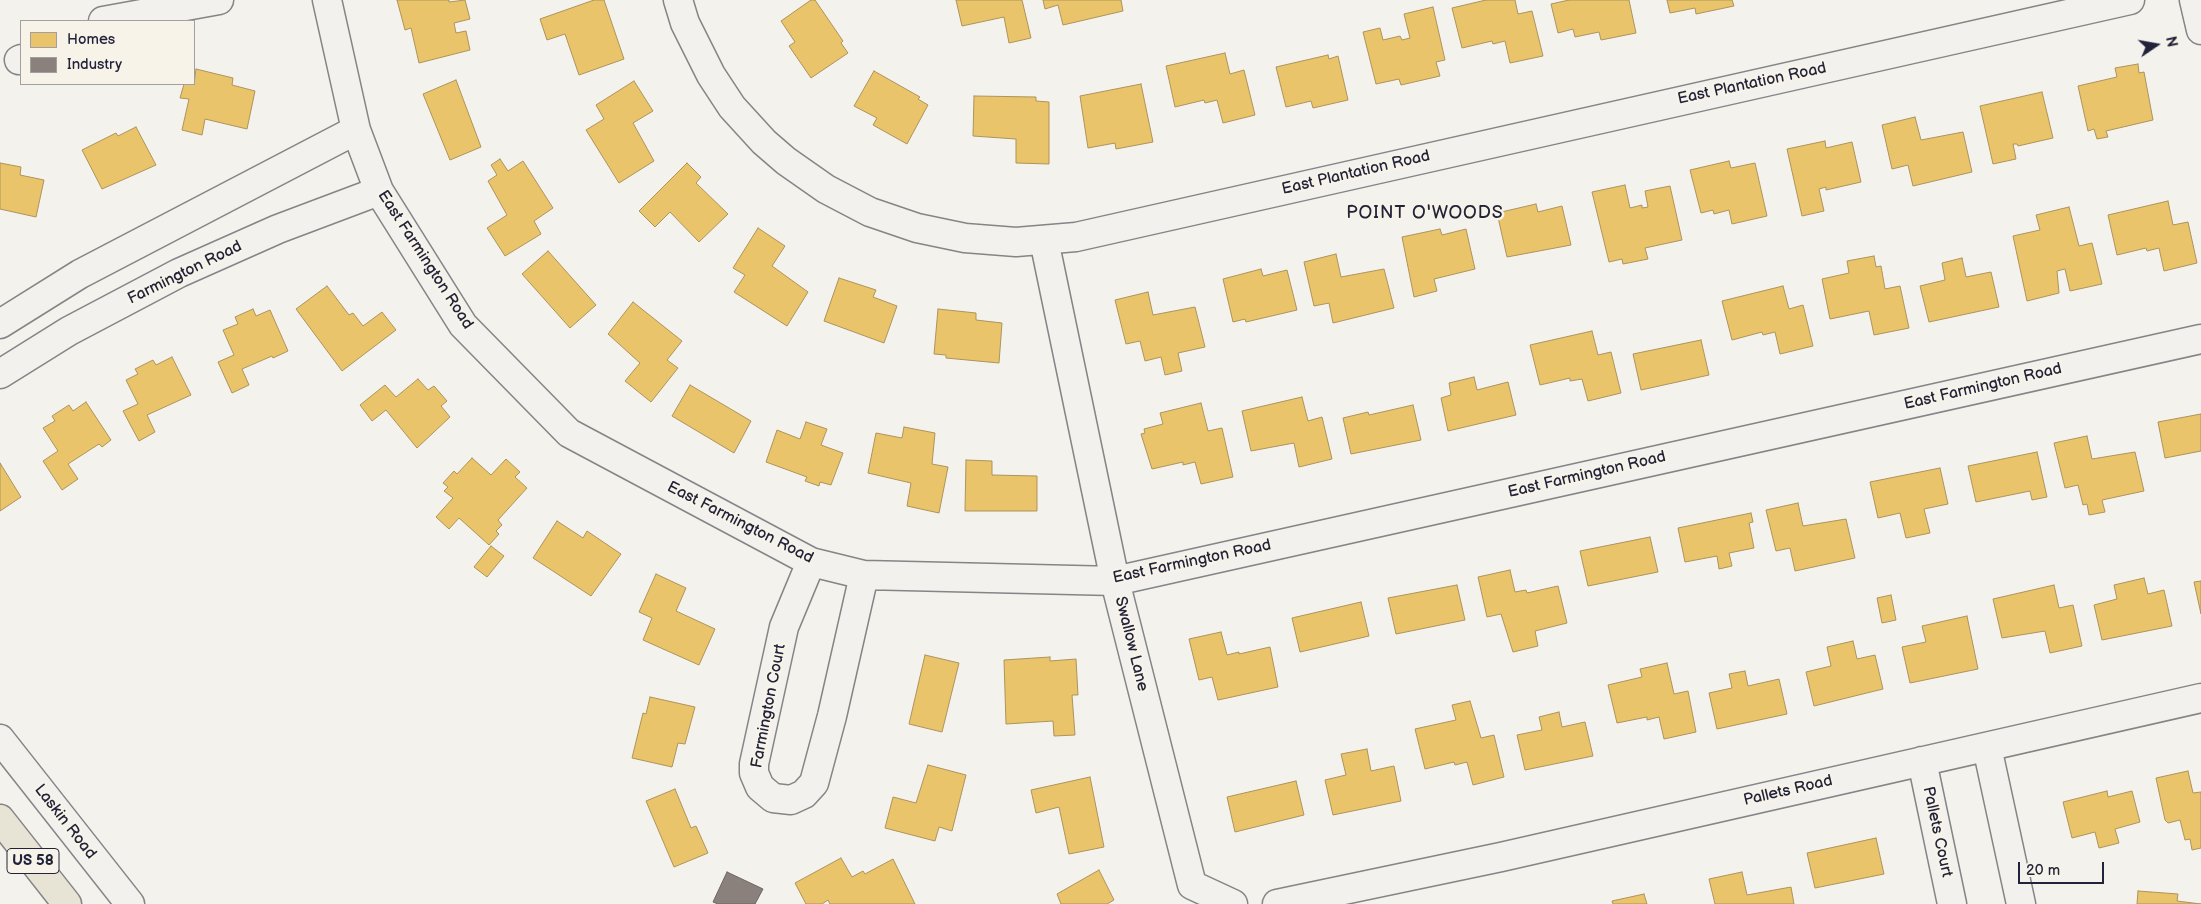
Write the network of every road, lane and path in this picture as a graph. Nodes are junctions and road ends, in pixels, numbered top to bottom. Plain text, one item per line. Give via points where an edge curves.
1 (219, 0) edge
2 (327, 0) edge
3 (678, 0) edge
4 (2130, 0) edge
5 (2194, 0) edge
6 (109, 20) edge
7 (2201, 30) edge
8 (356, 130) junction
9 (378, 191) junction
10 (1044, 240) junction
11 (0, 324) edge
12 (2201, 339) edge
13 (0, 374) edge
14 (811, 562) junction
15 (864, 575) junction
16 (1115, 581) junction
17 (2201, 698) edge
18 (0, 739) edge
19 (1987, 747) junction
20 (1922, 760) junction
21 (0, 819) edge
22 (67, 904) edge
23 (130, 904) edge
24 (1233, 904) edge
25 (1277, 904) edge
26 (1952, 904) edge
27 (2020, 904) edge

1 - 6 street
2 - 8 street, East Farmington Road
3 - 10 street, East Plantation Road via 711,75 732,107 764,142 826,190 870,212 917,228 966,238 1016,242
4 - 10 street, East Plantation Road via 1076,237
5 - 7 street
8 - 9 street, East Farmington Road
8 - 11 street via 80,274
9 - 13 street, Farmington Road via 278,229 179,273 69,331
9 - 14 street, East Farmington Road via 463,325 569,433
10 - 16 street, Swallow Lane
12 - 16 street, East Farmington Road
14 - 15 street, East Farmington Road
14 - 15 street, Farmington Court via 784,627 754,764 760,787 773,798 791,800 804,794 814,783
15 - 16 street, East Farmington Road
16 - 24 street, Swallow Lane via 1192,884
17 - 19 street, Pallets Road
18 - 23 street, Laskin Road
19 - 20 street, Pallets Road
19 - 27 street
20 - 25 street, Pallets Road via 1511,855
20 - 26 street, Pallets Court
21 - 22 main road, US 58

